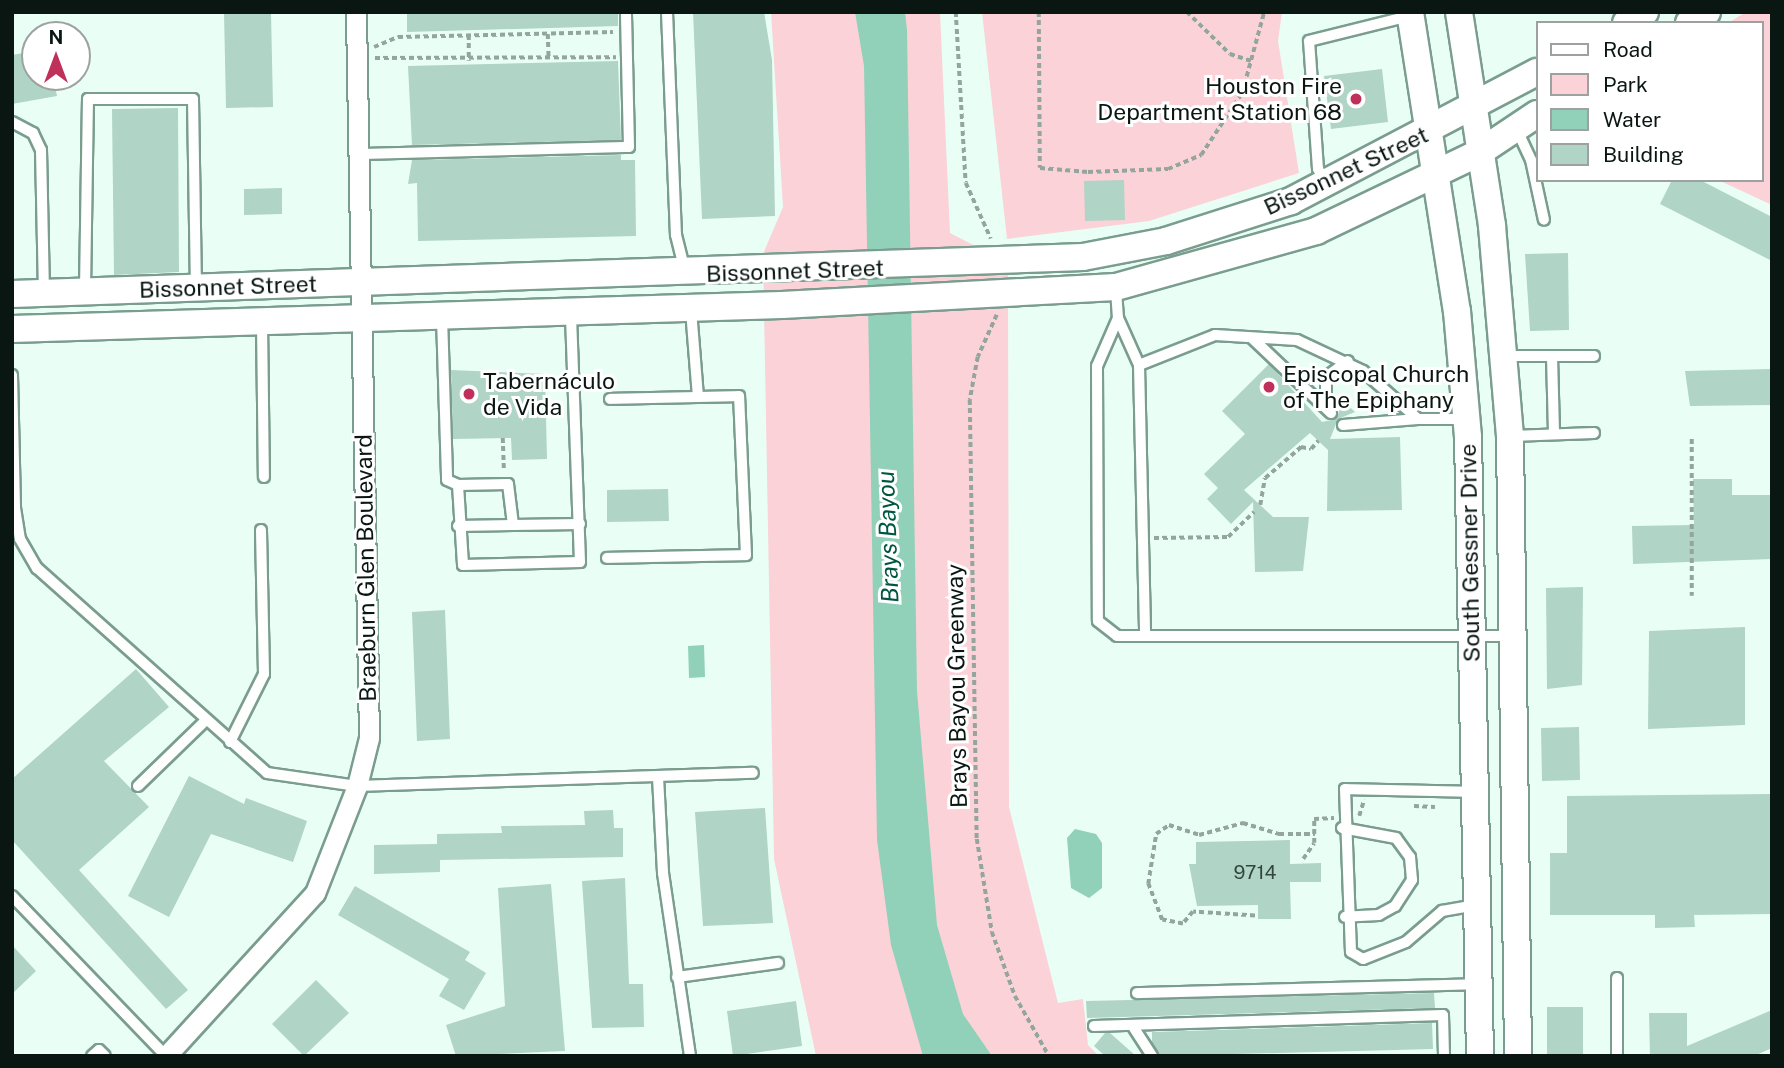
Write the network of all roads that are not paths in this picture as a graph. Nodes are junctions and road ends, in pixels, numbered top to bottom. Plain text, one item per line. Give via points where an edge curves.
1 (356, 12) edge
2 (626, 12) edge
3 (667, 12) edge
4 (1459, 12) edge
5 (1645, 12) edge
6 (1410, 14) edge
7 (1629, 21) edge
8 (1536, 73) edge
9 (1470, 109) junction
10 (1527, 121) edge
11 (12, 122) edge
12 (1430, 132) junction
13 (356, 154) junction
14 (1477, 154) junction
15 (1438, 173) junction
16 (1327, 185) junction
17 (1544, 220) dead end
18 (1166, 242) junction
19 (1176, 274) junction
20 (686, 275) junction
21 (359, 282) junction
22 (1116, 287) junction
23 (196, 289) junction
24 (97, 292) junction
25 (44, 294) junction
26 (12, 295) edge
27 (689, 307) junction
28 (571, 311) junction
29 (442, 316) junction
30 (361, 318) junction
31 (1118, 318) junction
32 (262, 321) junction
33 (109, 326) junction
34 (12, 329) edge
35 (1245, 335) junction
36 (1503, 356) junction
37 (1552, 356) junction
38 (1594, 356) dead end
39 (1348, 362) junction
40 (1139, 365) junction
41 (12, 375) edge
42 (698, 397) junction
43 (610, 399) dead end
44 (1418, 419) junction
45 (1343, 425) dead end
46 (1467, 428) junction
47 (1594, 433) dead end
48 (1555, 434) junction
49 (1510, 436) junction
50 (264, 477) dead end
51 (458, 485) junction
52 (580, 524) junction
53 (513, 525) junction
54 (458, 526) junction
55 (261, 530) dead end
56 (607, 558) dead end
57 (1472, 635) junction
58 (1145, 636) junction
59 (1515, 636) junction
60 (205, 721) junction
61 (230, 742) junction
62 (753, 773) dead end
63 (658, 777) junction
64 (138, 786) dead end
65 (358, 786) junction
66 (1475, 792) junction
67 (1342, 822) junction
68 (12, 896) edge
69 (1478, 905) junction
70 (1345, 917) junction
71 (778, 963) dead end
72 (677, 978) junction
73 (1616, 978) dead end
74 (1518, 981) junction
75 (1479, 984) junction
76 (1137, 993) dead end
77 (1132, 1025) junction
78 (1094, 1026) dead end
79 (92, 1056) edge
80 (105, 1056) edge
81 (166, 1056) edge
82 (690, 1056) edge
83 (1152, 1056) edge
84 (1444, 1056) edge
85 (1480, 1056) edge
86 (1518, 1056) edge
87 (1617, 1056) edge

1 - 13 street, Braeburn Glen Boulevard
2 - 13 lane via 629,147
3 - 20 lane via 676,235
4 - 9 main road, South Gessner Drive
5 - 7 main road
6 - 12 main road, South Gessner Drive
6 - 16 lane via 1309,41 1318,169
8 - 9 main road, Bissonnet Street
9 - 12 main road, Bissonnet Street
9 - 14 main road, South Gessner Drive
10 - 14 main road, Bissonnet Street
10 - 17 lane
11 - 25 lane via 33,133 41,150
12 - 15 main road, South Gessner Drive
12 - 16 main road, Bissonnet Street
13 - 21 street, Braeburn Glen Boulevard
14 - 15 main road, Bissonnet Street
14 - 36 main road, South Gessner Drive via 1492,226
15 - 19 main road, Bissonnet Street via 1316,231
15 - 46 main road, South Gessner Drive
16 - 18 main road, Bissonnet Street
18 - 19 main road
18 - 20 main road, Bissonnet Street via 1083,257
19 - 22 main road, Bissonnet Street
20 - 21 main road, Bissonnet Street
20 - 27 main road
21 - 23 main road, Bissonnet Street
21 - 30 street, Braeburn Glen Boulevard
22 - 27 main road, Bissonnet Street via 993,301
22 - 31 lane
23 - 24 main road, Bissonnet Street
23 - 24 lane via 193,99 88,99
24 - 25 main road, Bissonnet Street
24 - 33 main road
25 - 26 main road, Bissonnet Street
27 - 28 main road, Bissonnet Street
27 - 42 lane
28 - 29 main road, Bissonnet Street
28 - 52 lane
29 - 30 main road, Bissonnet Street
29 - 51 lane via 444,473
30 - 32 main road, Bissonnet Street
30 - 65 street, Braeburn Glen Boulevard via 369,738
31 - 40 lane
31 - 58 lane via 1097,366 1098,621 1117,636
32 - 33 main road, Bissonnet Street
32 - 50 lane
33 - 34 main road, Bissonnet Street
35 - 39 lane via 1297,340
35 - 39 lane via 1328,410 1326,377
35 - 40 lane via 1215,335
36 - 37 lane
36 - 49 main road, South Gessner Drive
37 - 38 lane
37 - 48 lane
39 - 44 lane
40 - 58 lane
41 - 60 lane via 20,539 37,568
42 - 43 lane
42 - 56 lane via 739,396 746,555
44 - 45 lane
44 - 46 lane
46 - 49 main road
46 - 57 main road, South Gessner Drive
47 - 48 lane
48 - 49 lane
49 - 59 main road, South Gessner Drive
51 - 53 lane via 504,484 513,488
51 - 54 lane
52 - 53 lane
52 - 54 lane via 578,566 463,565
53 - 54 lane
55 - 61 lane via 264,674
57 - 58 lane
57 - 59 lane
57 - 66 main road, South Gessner Drive
59 - 74 main road, South Gessner Drive
60 - 61 lane
60 - 64 lane
61 - 65 lane via 267,773
62 - 63 lane
63 - 65 lane
63 - 72 lane
65 - 81 street, Braeburn Glen Boulevard via 301,914
66 - 67 lane via 1348,788
66 - 69 main road, South Gessner Drive
67 - 70 lane
67 - 70 lane via 1396,838 1410,857 1412,880 1395,906 1380,915
68 - 81 lane
69 - 70 lane via 1442,911 1406,942 1356,959
69 - 75 main road, South Gessner Drive
71 - 72 lane
72 - 82 lane
73 - 87 lane
74 - 75 main road
74 - 86 main road, South Gessner Drive
75 - 76 lane
75 - 85 main road, South Gessner Drive
77 - 78 lane
77 - 83 lane
77 - 84 lane via 1443,1015
79 - 80 lane via 99,1050

